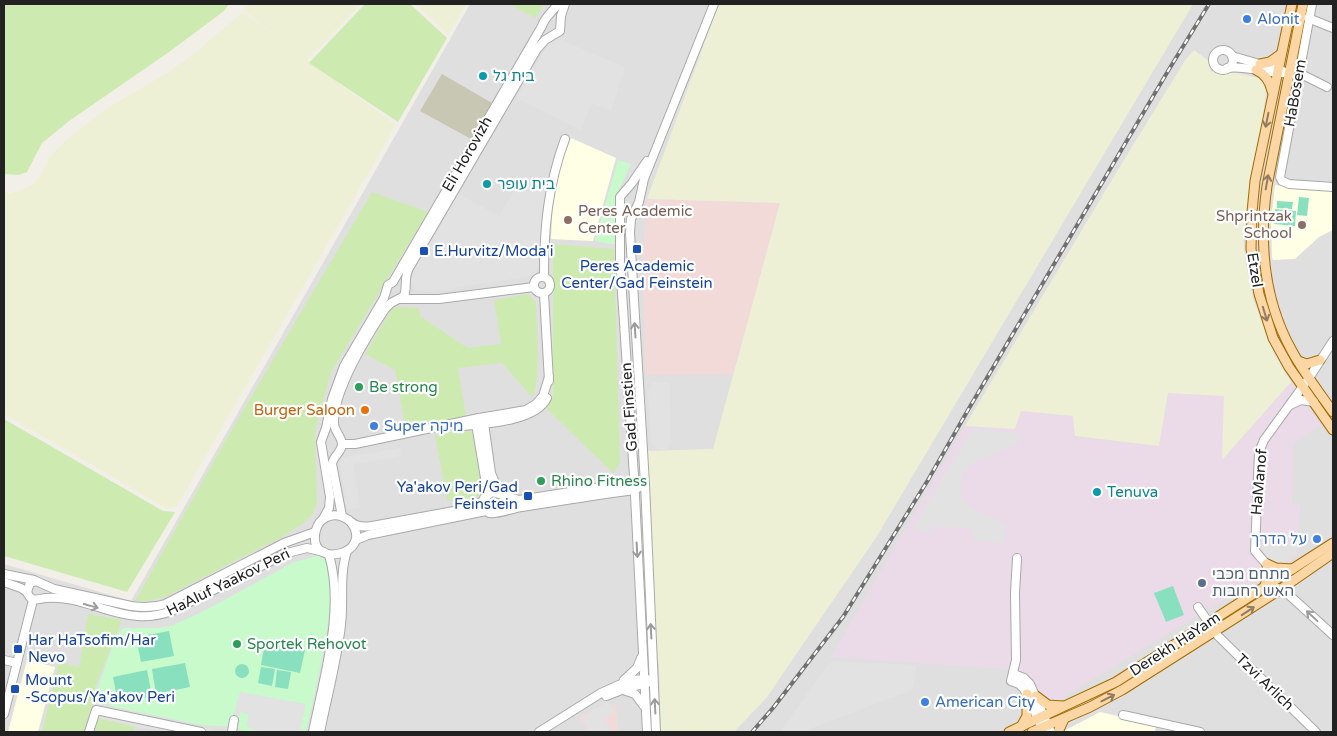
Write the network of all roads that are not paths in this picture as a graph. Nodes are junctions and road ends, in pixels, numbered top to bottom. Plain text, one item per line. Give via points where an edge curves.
1 (558, 4) edge
2 (565, 4) edge
3 (714, 4) edge
4 (1292, 4) edge
5 (1303, 4) edge
6 (1312, 4) edge
7 (548, 18) junction
8 (1308, 18) junction
9 (560, 22) junction
10 (542, 26) junction
11 (1333, 28) edge
12 (553, 36) junction
13 (1281, 54) junction
14 (1232, 56) junction
15 (1258, 67) junction
16 (1227, 68) junction
17 (1277, 71) junction
18 (1294, 73) junction
19 (1326, 88) dead end
20 (1273, 94) junction
21 (565, 138) dead end
22 (658, 144) junction
23 (1333, 188) edge
24 (623, 192) junction
25 (620, 202) junction
26 (638, 202) junction
27 (544, 277) junction
28 (393, 282) junction
29 (534, 287) junction
30 (405, 288) junction
31 (386, 291) junction
32 (544, 294) junction
33 (398, 299) junction
34 (420, 299) junction
35 (1333, 341) edge
36 (1320, 360) junction
37 (1298, 361) junction
38 (1309, 378) junction
39 (1302, 386) junction
40 (1314, 402) junction
41 (1289, 406) junction
42 (1333, 412) edge
43 (479, 422) junction
44 (1333, 430) edge
45 (338, 436) junction
46 (324, 437) junction
47 (342, 444) junction
48 (323, 452) junction
49 (336, 454) junction
50 (632, 458) junction
51 (645, 484) junction
52 (634, 486) junction
53 (615, 489) junction
54 (500, 495) junction
55 (484, 498) junction
56 (635, 502) junction
57 (486, 511) junction
58 (502, 511) junction
59 (345, 518) junction
60 (323, 519) junction
61 (315, 532) junction
62 (1333, 543) edge
63 (350, 549) junction
64 (327, 553) junction
65 (1333, 553) edge
66 (1017, 558) dead end
67 (1267, 564) junction
68 (1293, 569) junction
69 (4, 574) edge
70 (1281, 576) junction
71 (1296, 579) junction
72 (4, 582) edge
73 (39, 582) junction
74 (1265, 587) junction
75 (1281, 589) junction
76 (27, 592) junction
77 (1291, 596) junction
78 (43, 598) junction
79 (33, 600) junction
80 (1198, 607) dead end
81 (1208, 623) junction
82 (1214, 632) junction
83 (1333, 635) edge
84 (642, 654) junction
85 (4, 660) edge
86 (17, 663) junction
87 (654, 680) junction
88 (644, 681) junction
89 (618, 688) junction
90 (1032, 695) junction
91 (1068, 705) junction
92 (646, 710) junction
93 (4, 714) edge
94 (1123, 715) dead end
95 (1064, 719) junction
96 (234, 720) dead end
97 (1045, 725) edge
98 (1021, 727) junction
99 (89, 732) edge
100 (201, 732) edge
101 (232, 732) edge
102 (313, 732) edge
103 (320, 732) edge
104 (539, 732) edge
105 (647, 732) edge
106 (656, 732) edge
107 (1009, 732) edge
108 (1032, 732) edge
109 (1058, 732) edge
110 (1200, 732) edge
111 (1316, 732) edge

1 - 7 street
2 - 9 street
3 - 22 street, Gad Finstien
4 - 13 main road, Etzel
5 - 18 main road, Etzel
6 - 8 street, HaBosem
7 - 9 street via 556,18
7 - 10 street
8 - 11 street
8 - 18 street, HaBosem
9 - 12 street via 560,32
10 - 12 street
10 - 28 street, Eli Horovizh
12 - 30 street, Eli Horovizh via 544,40 537,49 409,268
13 - 15 main road
13 - 17 main road, Etzel
14 - 15 street
14 - 16 street via 1232,64
14 - 16 street via 1223,50 1214,57 1218,68
15 - 16 street
15 - 17 street
15 - 20 main road
17 - 18 street
17 - 20 main road, Etzel
18 - 19 street
18 - 23 street, HaBosem via 1280,172 1282,181
37 -> 18 main road, Etzel via 1283,334 1262,248 1266,186
20 -> 39 main road, Etzel via 1255,181 1252,249 1259,294 1273,338
21 - 27 street via 553,175 546,215
22 - 24 street, Gad Finstien
22 - 26 street, Gad Finstien
24 - 25 street
24 - 26 street via 634,191
25 - 26 street via 628,209
25 - 50 street, Gad Finstien via 620,262
51 -> 26 street, Gad Finstien via 630,250 630,225
27 - 29 street via 536,279
27 - 32 street via 551,286
28 - 30 street via 398,281
28 - 31 street
29 - 32 street via 538,293
29 - 34 street
30 - 33 street via 405,294
30 - 34 street
31 - 33 street via 390,298
31 - 46 street via 340,376
32 - 43 street via 549,377 549,393 545,402 529,415
33 - 34 street
33 - 45 street via 383,312 346,378 334,418
35 - 36 street, HaManof
36 - 37 main road via 1307,364
36 - 38 street, HaManof
37 - 38 main road, Etzel
38 - 39 street, HaManof
38 - 42 main road, Etzel
39 - 40 main road, Etzel
39 - 41 street, HaManof
40 - 41 street via 1301,400
40 - 44 main road, Etzel
41 - 67 street, HaManof via 1259,452 1255,551
43 - 47 street
43 - 54 street via 491,473
43 - 55 street via 486,484
45 - 46 street via 329,434
45 - 47 street
46 - 48 street
47 - 49 street
48 - 49 street
48 - 60 street via 330,497
49 - 59 street via 332,467
50 - 52 street, Gad Finstien
50 - 53 street via 628,477
51 - 52 street
87 -> 51 street, Gad Finstien
52 - 53 street
52 - 56 street, Gad Finstien
53 - 54 street via 519,500
53 - 56 street
53 - 58 street
54 - 55 street via 492,492
54 - 58 street via 505,502
55 - 57 street
55 - 59 street via 470,508 372,526 364,527
56 -> 84 street, Gad Finstien
57 - 58 street via 492,514
57 - 63 street via 368,535 356,540
59 - 60 street via 332,515
59 - 63 street via 355,533
60 - 61 street
61 - 64 street via 316,541
61 - 73 street, HaAluf Yaakov Peri via 284,543 165,604 151,608 54,589
62 - 68 main road, Derekh HaYam
63 - 64 street via 338,555
63 - 103 street via 343,563 340,635
78 -> 64 street, HaAluf Yaakov Peri via 69,600 129,615 159,615 287,553 307,548
64 - 102 street via 335,581 334,622
65 - 71 main road, Derekh HaYam
66 - 90 street via 1014,593 1016,660 1012,677
67 - 68 main road
67 - 70 street, HaManof
67 - 74 main road
68 - 70 main road, Derekh HaYam
69 - 73 street, HaAluf Yaakov Peri
70 - 71 street, HaManof
70 - 74 main road, Derekh HaYam
71 - 75 main road, Derekh HaYam
71 - 77 street
72 - 76 street
73 - 76 street via 28,586
73 - 78 street via 46,592
74 - 75 street
74 - 81 main road, Derekh HaYam
75 - 77 street
82 -> 75 main road, Derekh HaYam
76 - 79 street
83 -> 77 street
78 - 79 street
79 - 86 street
80 - 81 street, Tzvi Arlich
81 - 82 street, Tzvi Arlich
81 - 91 main road, Derekh HaYam via 1116,682
95 -> 82 main road, Derekh HaYam via 1122,690
82 - 111 street, Tzvi Arlich
84 - 88 street, Gad Finstien
84 - 89 street via 637,668
85 - 86 street
86 - 93 street
87 - 88 street
106 -> 87 street, Gad Finstien
88 - 89 street via 636,679
88 - 92 street, Gad Finstien
89 - 92 street via 635,694
89 - 104 street via 598,695
90 - 91 main road via 1052,706
90 - 97 street
90 - 98 main road
91 - 97 main road, Derekh HaYam
92 - 105 street, Gad Finstien
94 - 110 street
95 - 97 main road, Derekh HaYam
95 - 109 main road
96 - 101 street
97 - 98 main road, Derekh HaYam
97 - 108 main road, Derekh HaYam
98 - 107 main road, Derekh HaYam
99 - 100 street via 96,710

